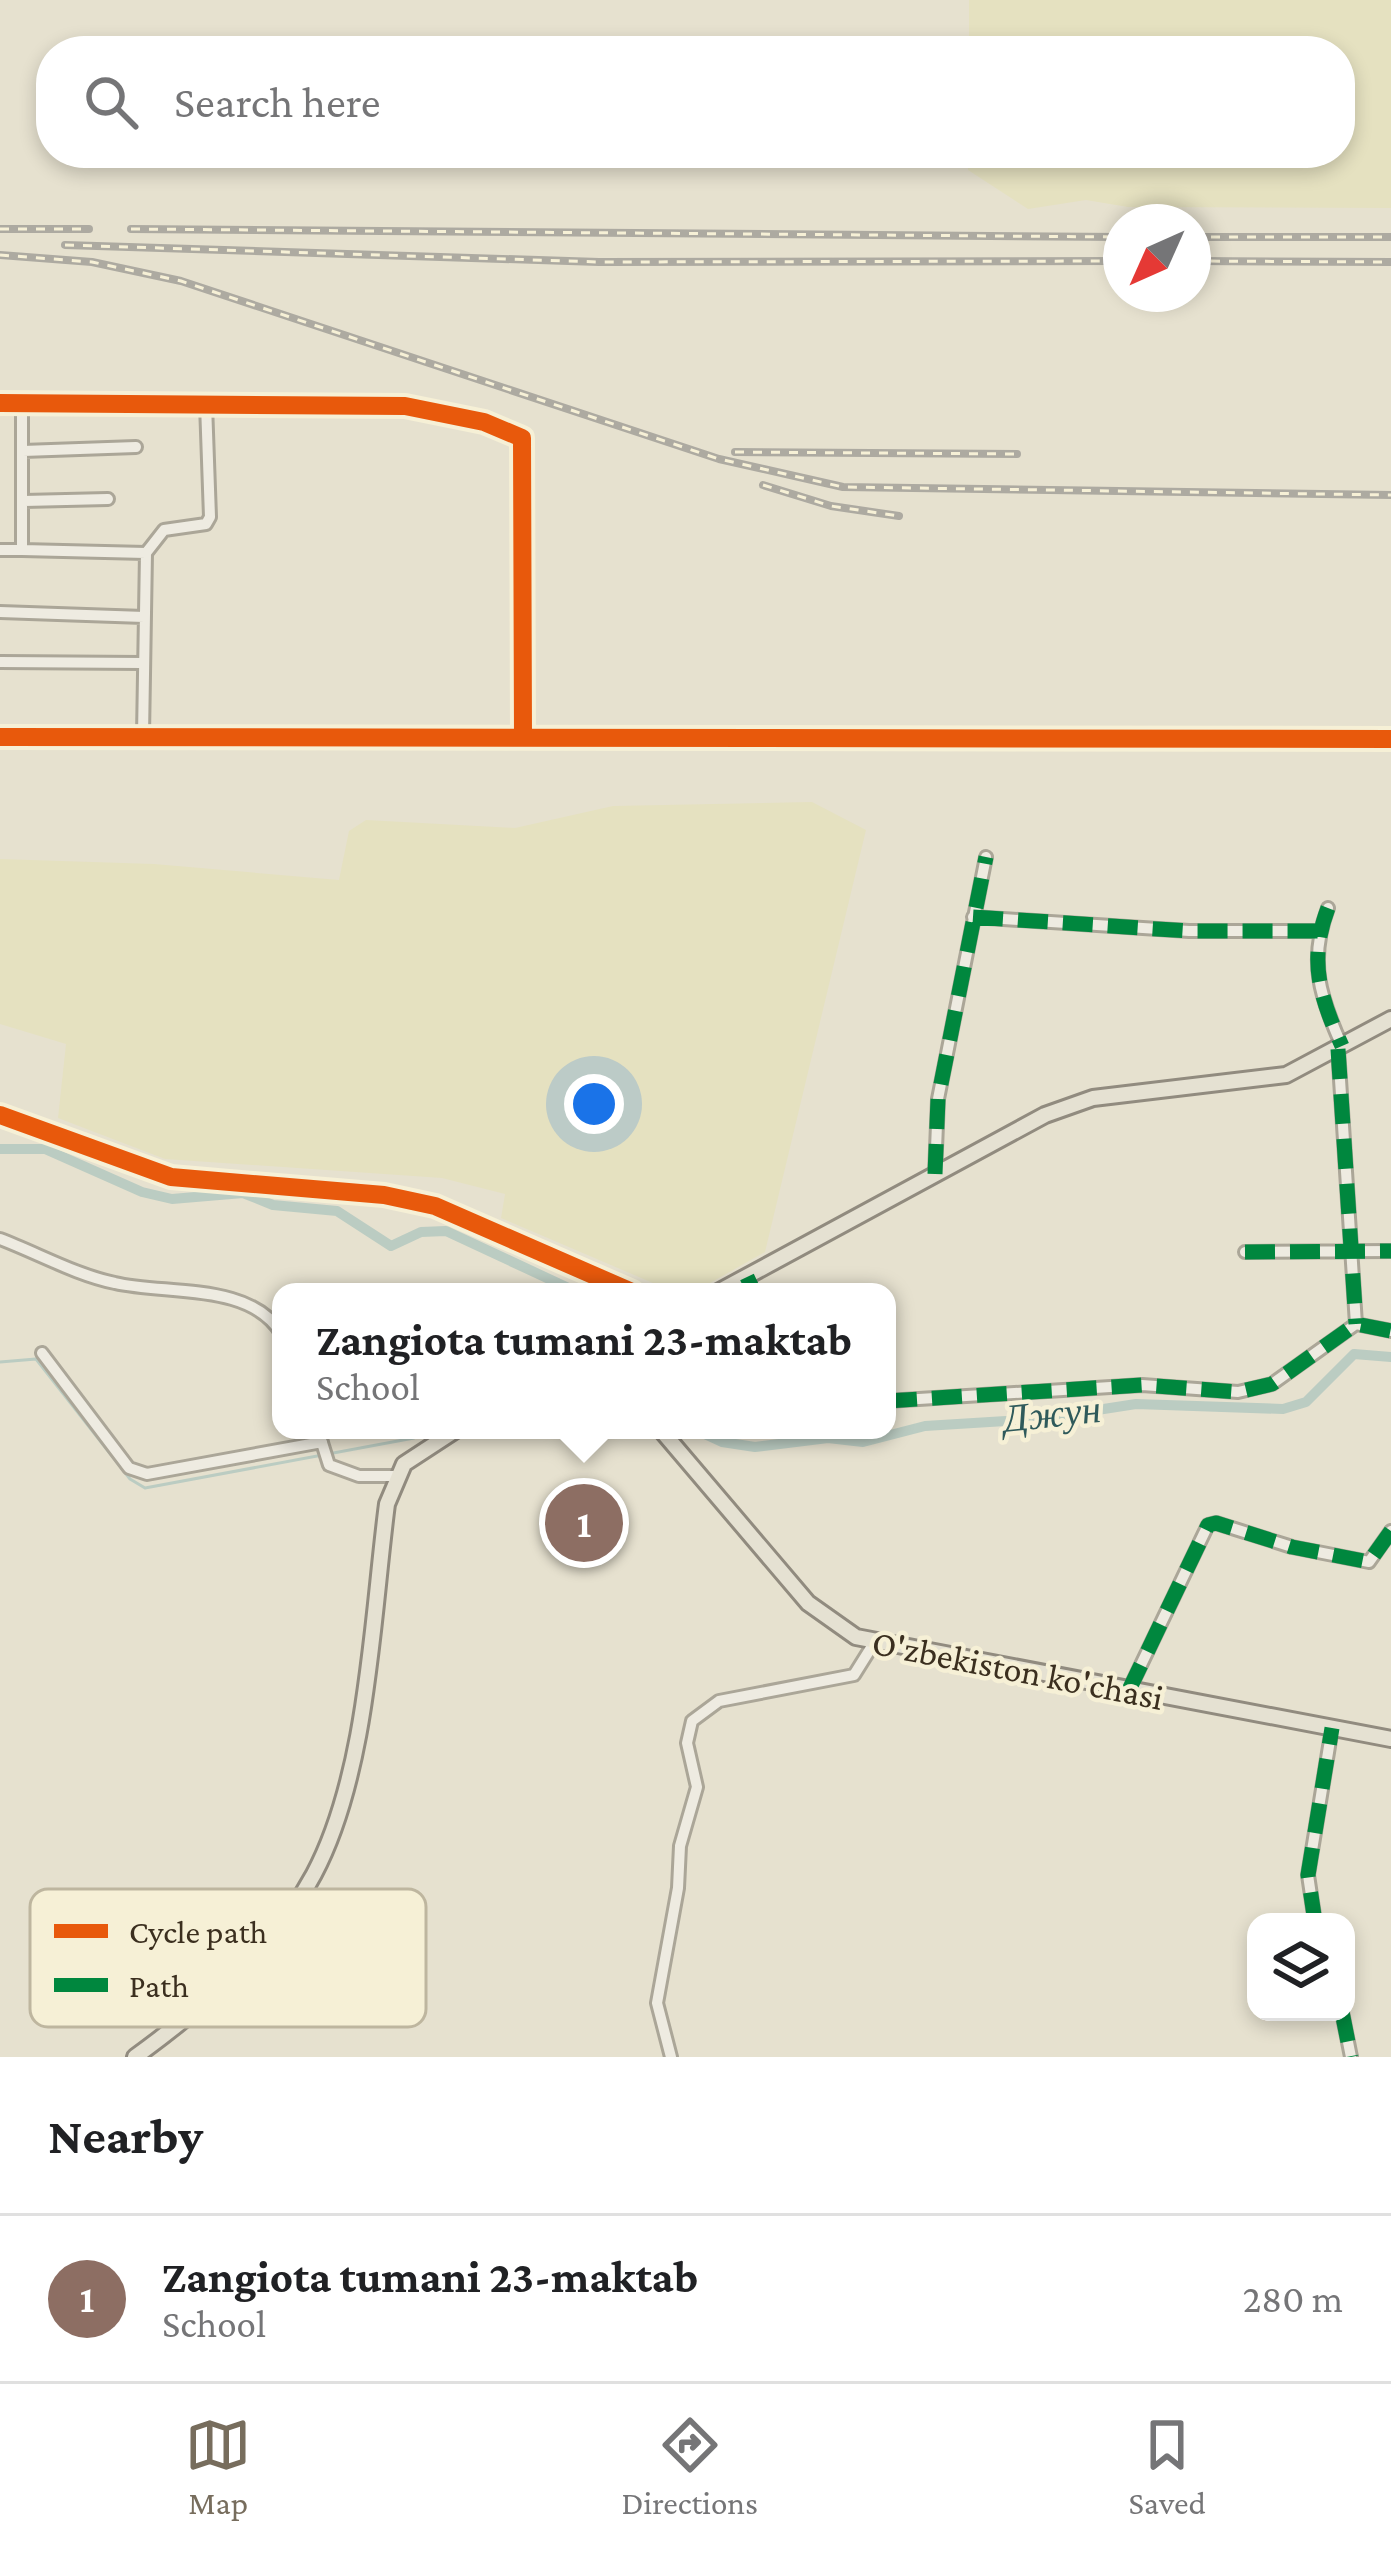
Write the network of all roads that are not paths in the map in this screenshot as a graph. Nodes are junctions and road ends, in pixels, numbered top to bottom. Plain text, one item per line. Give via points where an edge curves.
1 (0, 403) edge
2 (22, 403) junction
3 (206, 404) junction
4 (136, 447) dead end
5 (23, 451) junction
6 (109, 499) dead end
7 (24, 501) junction
8 (0, 550) edge
9 (22, 550) junction
10 (146, 553) junction
11 (0, 612) edge
12 (144, 617) junction
13 (0, 662) edge
14 (142, 663) junction
15 (143, 735) junction
16 (0, 737) edge
17 (523, 737) junction
18 (1391, 739) edge
19 (986, 856) dead end
20 (1328, 908) dead end
21 (973, 917) junction
22 (1319, 931) junction
23 (1391, 1019) edge
24 (1340, 1047) junction
25 (0, 1115) edge
26 (935, 1174) junction
27 (0, 1239) edge
28 (1353, 1251) junction
29 (1391, 1251) edge
30 (1245, 1252) dead end
31 (611, 1283) edge
32 (753, 1283) edge
33 (272, 1320) edge
34 (1356, 1324) junction
35 (1391, 1331) edge
36 (42, 1353) dead end
37 (896, 1400) edge
38 (440, 1439) edge
39 (669, 1439) edge
40 (322, 1444) edge
41 (396, 1476) junction
42 (1391, 1531) edge
43 (874, 1642) junction
44 (1128, 1692) junction
45 (1332, 1728) junction
46 (1391, 1739) edge
47 (304, 1889) edge
48 (1314, 1913) edge
49 (1344, 2021) edge
50 (170, 2027) edge
51 (135, 2057) edge
52 (671, 2057) edge
53 (1351, 2057) edge

1 - 2 street
2 - 3 street
2 - 5 street
3 - 10 street via 210,517 164,530
3 - 17 street via 405,406 522,437
4 - 5 street
5 - 7 street
6 - 7 street
7 - 9 street
8 - 9 street
9 - 10 street
10 - 12 street
11 - 12 street
12 - 14 street
13 - 14 street
14 - 15 street
15 - 16 street
15 - 17 street
17 - 18 street
19 - 21 street
20 - 22 street
21 - 22 street
21 - 26 street via 938,1099
22 - 24 street via 1318,987
23 - 24 main road
24 - 26 main road via 1286,1075 1093,1098
24 - 28 street
25 - 31 street via 171,1177 435,1206
26 - 32 main road
27 - 33 street via 112,1283 245,1303
28 - 29 street
28 - 30 street
28 - 34 street
34 - 35 street
34 - 37 street via 1272,1384 1238,1392 1142,1385
36 - 40 street via 129,1468 147,1474
38 - 41 main road
39 - 43 main road, O'zbekiston ko'chasi via 808,1604
40 - 41 street via 329,1465
41 - 47 main road via 337,1821
42 - 44 street via 1369,1562 1208,1525
43 - 44 main road, O'zbekiston ko'chasi
43 - 52 street via 854,1675 719,1701 692,1721 687,1743 697,1787 657,2003
44 - 45 main road, O'zbekiston ko'chasi
45 - 46 main road, O'zbekiston ko'chasi
45 - 48 street via 1309,1875
49 - 53 street
50 - 51 main road

